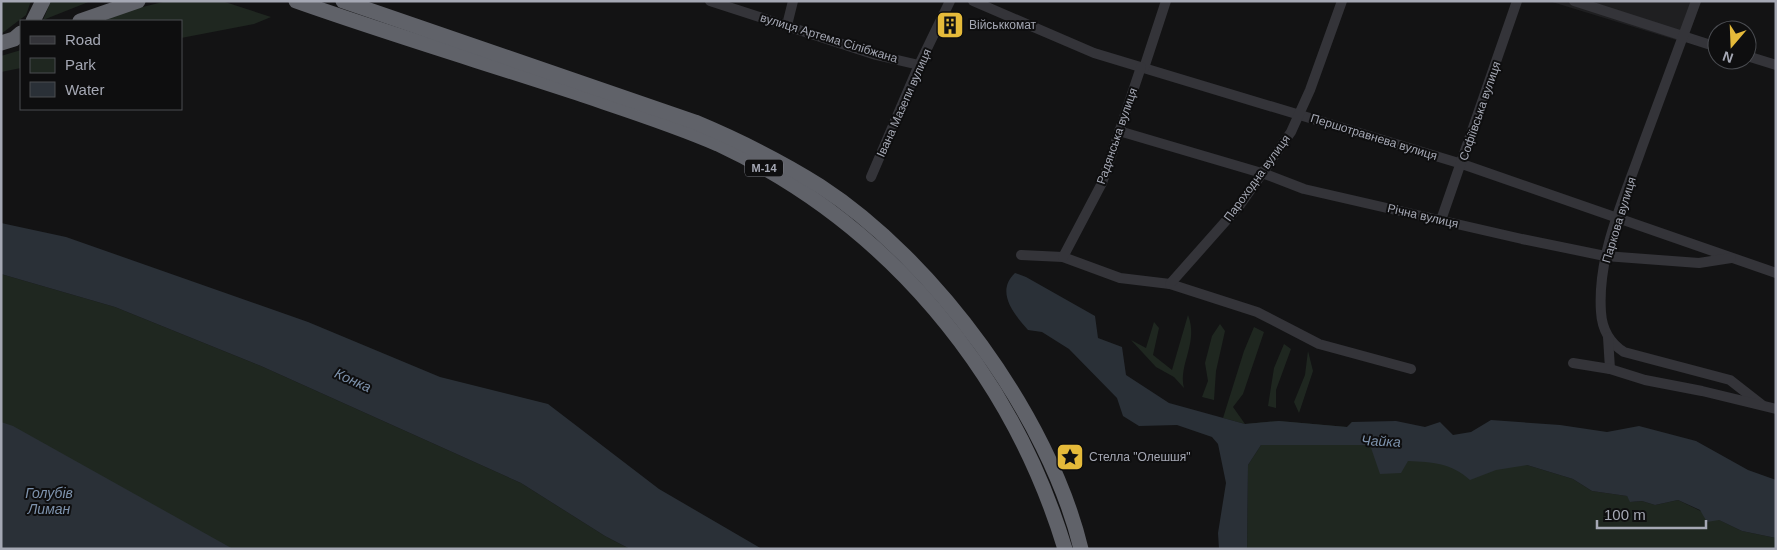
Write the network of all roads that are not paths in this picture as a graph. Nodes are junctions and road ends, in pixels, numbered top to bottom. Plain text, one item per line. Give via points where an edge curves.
1 (43, 1) edge
2 (138, 1) edge
3 (282, 1) edge
4 (296, 1) edge
5 (343, 1) edge
6 (710, 1) edge
7 (793, 1) edge
8 (950, 1) edge
9 (973, 1) edge
10 (1166, 1) edge
11 (1342, 1) edge
12 (1517, 1) edge
13 (1574, 1) edge
14 (1696, 1) edge
15 (316, 8) junction
16 (34, 20) edge
17 (83, 20) edge
18 (787, 25) junction
19 (20, 34) edge
20 (1683, 36) junction
21 (1, 43) edge
22 (1707, 44) edge
23 (20, 45) edge
24 (1, 51) edge
25 (1757, 59) edge
26 (919, 65) junction
27 (1776, 65) edge
28 (1142, 68) junction
29 (1300, 114) junction
30 (1119, 131) junction
31 (1462, 164) junction
32 (1263, 173) junction
33 (871, 177) dead end
34 (1618, 217) junction
35 (1441, 220) junction
36 (1020, 255) dead end
37 (1605, 256) junction
38 (1063, 257) junction
39 (1735, 258) junction
40 (1776, 273) edge
41 (1170, 284) junction
42 (1608, 336) junction
43 (1573, 363) dead end
44 (1411, 369) dead end
45 (1610, 369) junction
46 (1762, 405) junction
47 (1776, 409) edge
48 (1065, 549) edge
49 (1081, 549) edge

1 - 16 highway
2 - 17 highway
3 - 15 highway
4 - 15 highway, М-14
5 - 49 highway, М-14 via 695,122 740,141 821,187 888,240 932,284 976,337 1012,391 1040,443 1068,508
6 - 18 street, вулиця Артема Сілібжана
7 - 18 street
8 - 26 street, Івана Мазепи вулиця
9 - 28 street, Першотравнева вулиця via 1094,53
10 - 28 street, Радянська вулиця
11 - 29 street, Пароходна вулиця
12 - 31 street, Софіївська вулиця
13 - 20 street
14 - 20 street, Паркова вулиця
15 - 48 highway, М-14 via 638,114 716,144 804,193 889,261 930,303 964,345 997,392 1025,442 1053,508
18 - 26 street, вулиця Артема Сілібжана via 876,55
19 - 21 highway
20 - 22 street
20 - 34 street, Паркова вулиця
23 - 24 highway
25 - 27 street
26 - 33 street, Івана Мазепи вулиця
28 - 29 street, Першотравнева вулиця
28 - 30 street, Радянська вулиця
29 - 31 street, Першотравнева вулиця
29 - 32 street, Пароходна вулиця
30 - 32 street, Річна вулиця
30 - 38 street, Радянська вулиця via 1102,183
31 - 34 street, Першотравнева вулиця
31 - 35 street, Софіївська вулиця
32 - 35 street, Річна вулиця via 1304,189
32 - 41 street, Пароходна вулиця via 1240,205
34 - 37 street, Паркова вулиця
34 - 39 street, Першотравнева вулиця
35 - 37 street, Річна вулиця
36 - 38 street
37 - 39 street, Річна вулиця via 1698,262
37 - 42 street, Паркова вулиця via 1601,313
38 - 41 street via 1120,278
39 - 40 street, Першотравнева вулиця
41 - 44 street via 1257,312 1319,344
42 - 45 street, Паркова вулиця
42 - 46 street via 1624,352 1730,380
43 - 45 street
45 - 46 street via 1644,380
46 - 47 street

